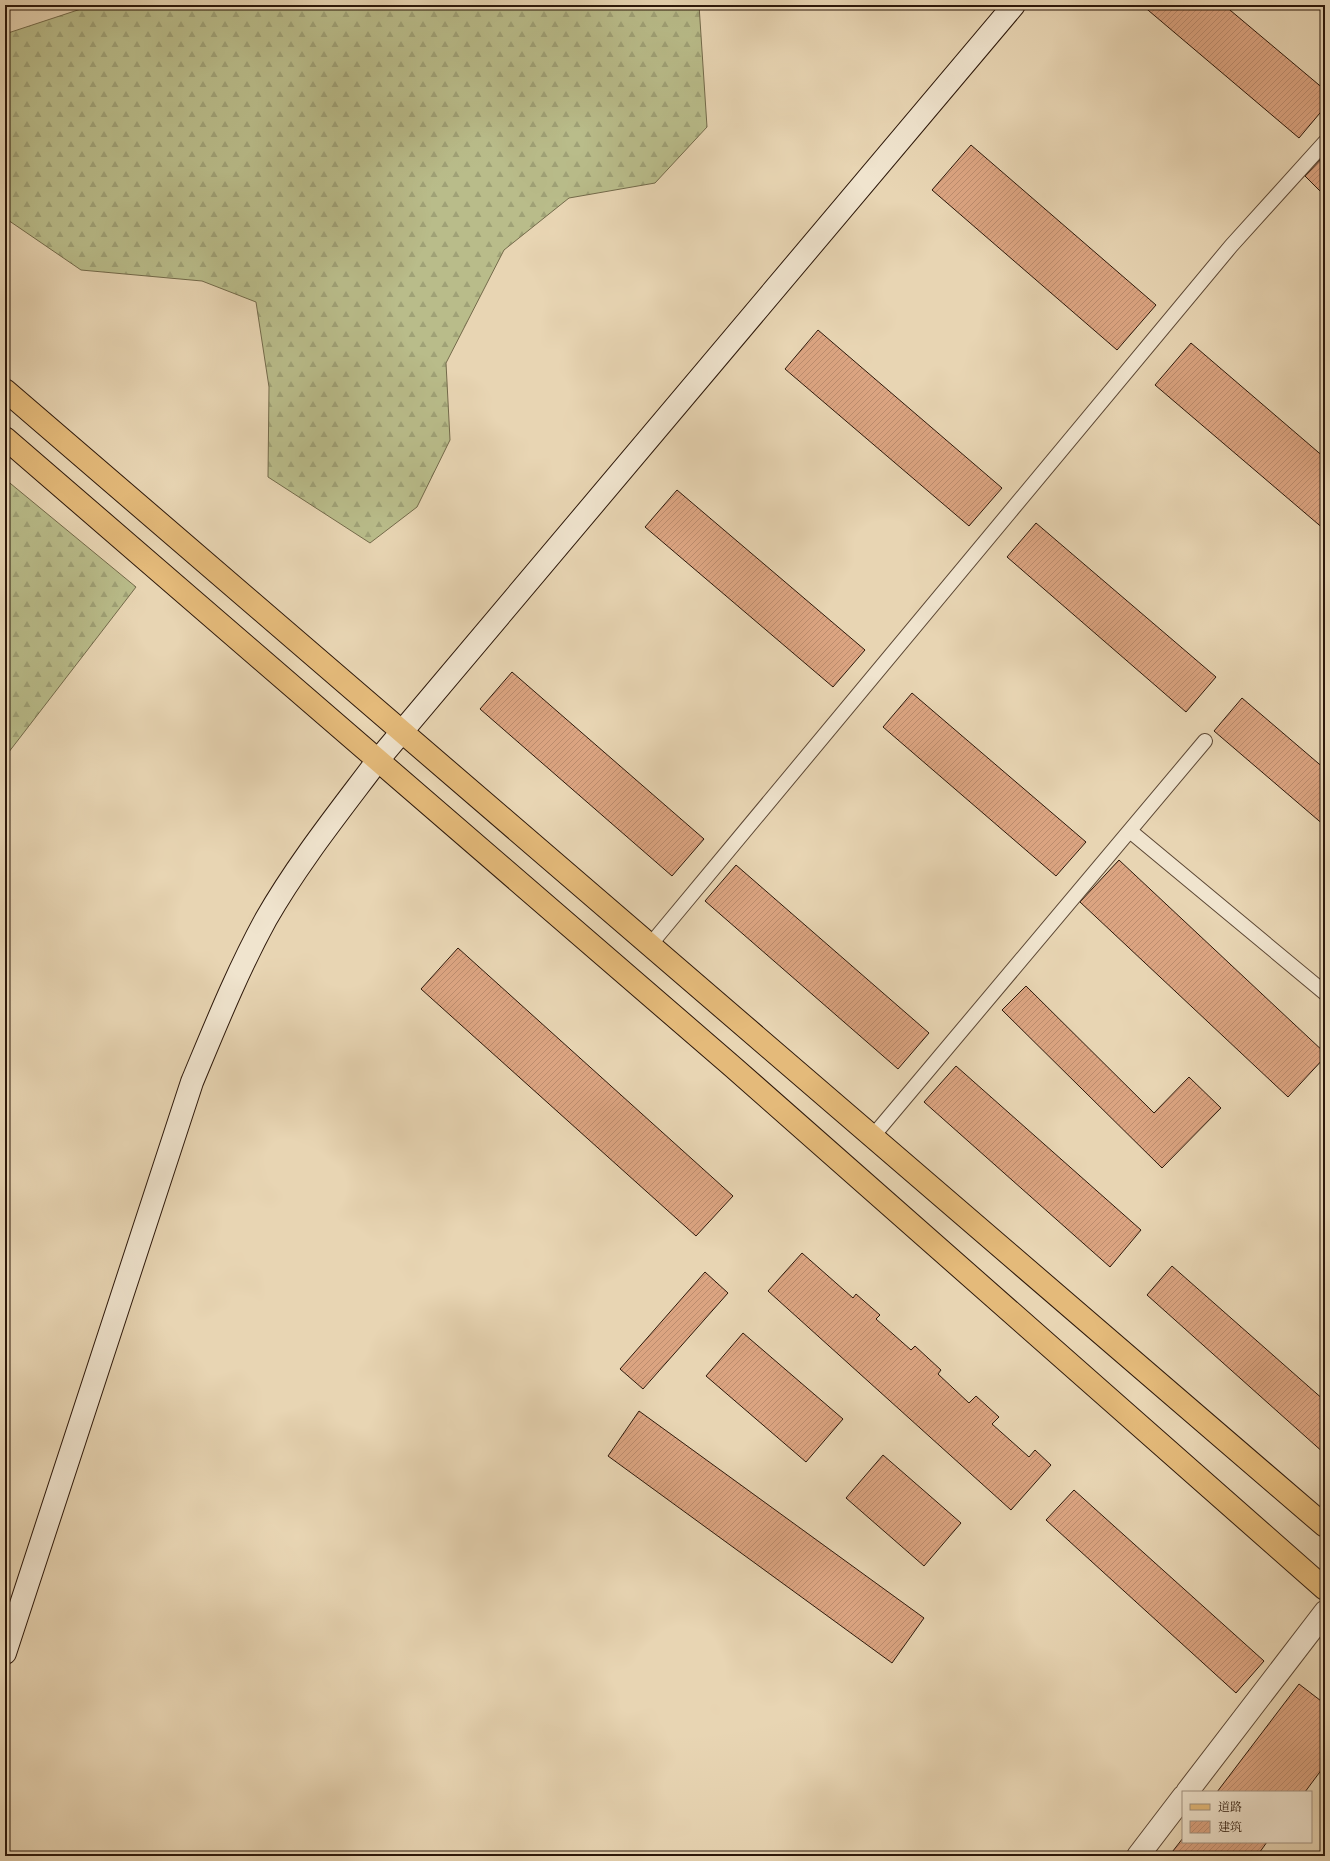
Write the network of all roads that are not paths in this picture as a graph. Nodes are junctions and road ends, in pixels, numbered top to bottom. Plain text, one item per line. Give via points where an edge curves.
1 (1014, 5) edge
2 (1325, 142) edge
3 (5, 390) edge
4 (5, 438) edge
5 (402, 732) junction
6 (1205, 741) dead end
7 (378, 760) junction
8 (1130, 831) junction
9 (650, 945) junction
10 (1325, 993) edge
11 (873, 1136) junction
12 (1325, 1526) edge
13 (1325, 1589) edge
14 (1325, 1612) edge
15 (5, 1653) edge
16 (1188, 1791) edge
17 (1182, 1798) edge
18 (1138, 1856) edge

1 - 5 street
2 - 9 lane via 1231,246
3 - 5 main road
4 - 7 main road
5 - 7 street
5 - 9 main road
6 - 8 lane
7 - 13 main road via 733,1067
7 - 15 street via 311,849 267,919 223,1006 192,1082
8 - 10 lane
8 - 11 lane
9 - 11 main road
11 - 12 main road
14 - 16 street
17 - 18 street

